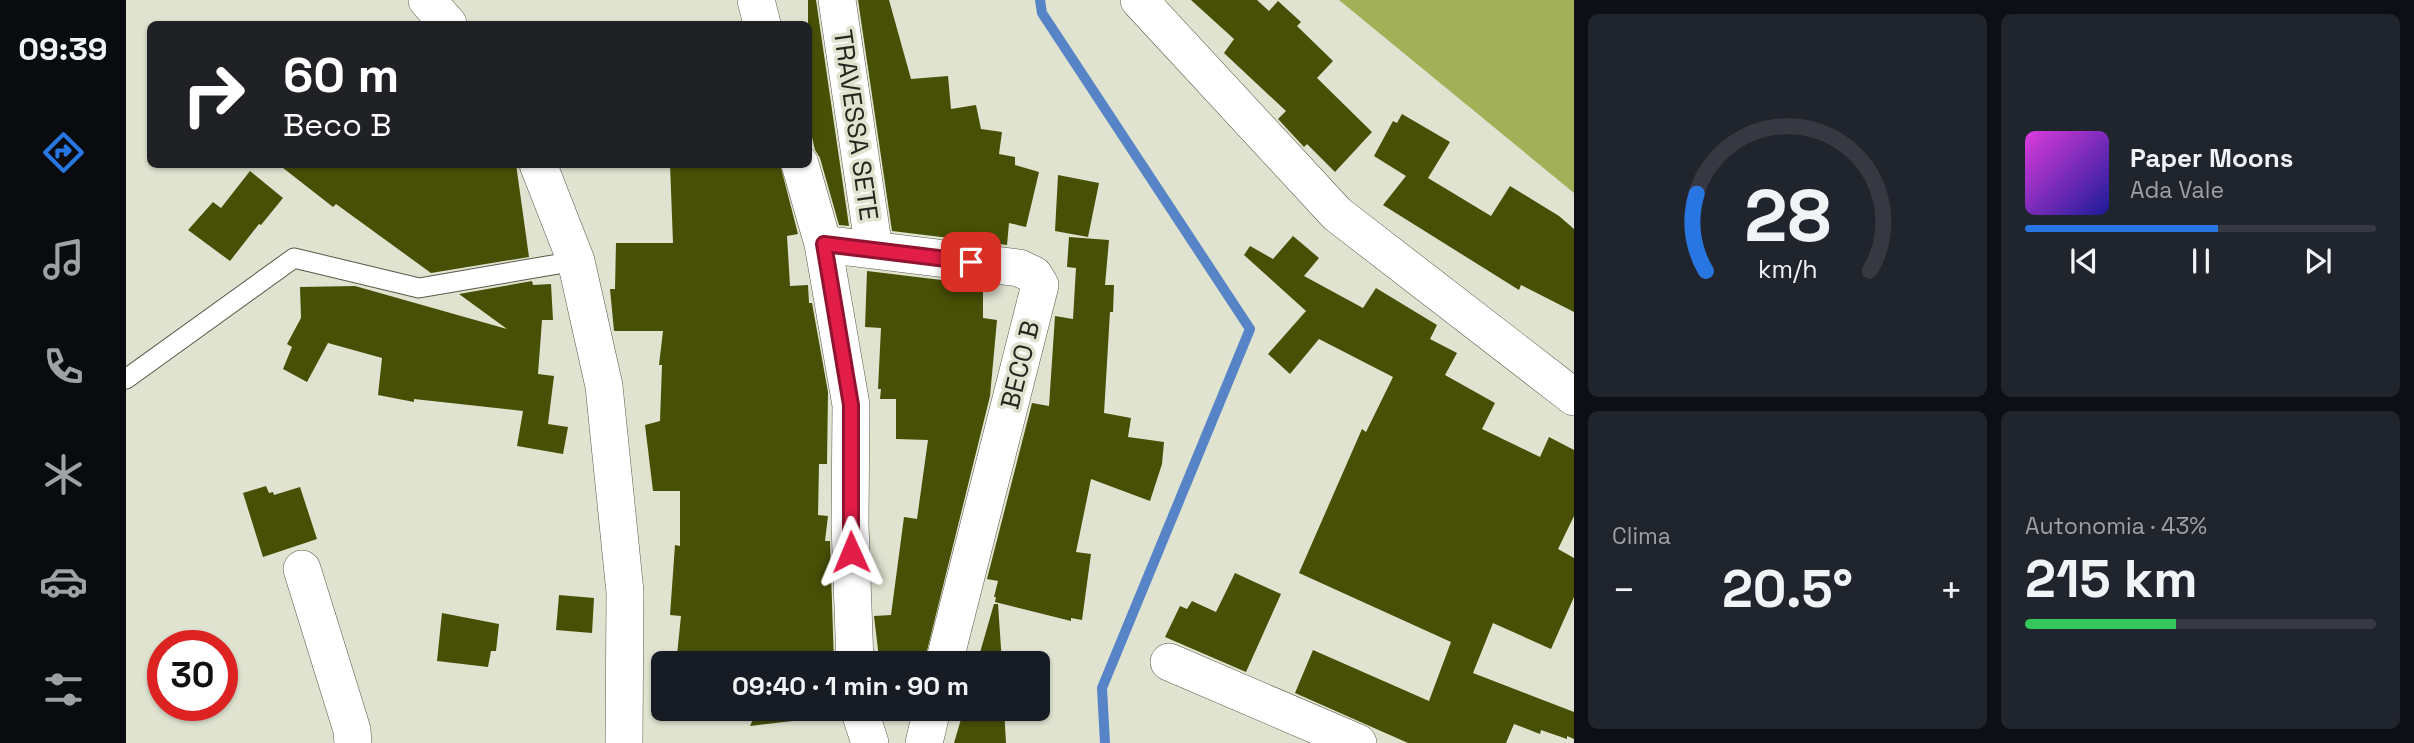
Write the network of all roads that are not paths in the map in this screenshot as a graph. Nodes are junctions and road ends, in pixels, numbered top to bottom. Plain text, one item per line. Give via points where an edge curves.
1 (427, 0) edge
2 (756, 0) edge
3 (837, 0) edge
4 (1139, 0) edge
5 (445, 21) edge
6 (761, 21) edge
7 (540, 168) edge
8 (801, 168) edge
9 (824, 244) junction
10 (874, 250) junction
11 (576, 261) junction
12 (126, 379) edge
13 (1574, 397) edge
14 (302, 569) dead end
15 (855, 651) edge
16 (947, 651) edge
17 (1168, 662) dead end
18 (863, 721) edge
19 (929, 721) edge
20 (353, 743) edge
21 (624, 743) edge
22 (870, 743) edge
23 (924, 743) edge
24 (1358, 743) edge

1 - 5 street
2 - 6 street
3 - 10 street, TRAVESSA SETE
4 - 13 street via 1336,214
7 - 11 street
8 - 9 street
9 - 10 street, BECO B
9 - 15 street via 851,405
10 - 16 street, BECO B via 1019,268 1034,275 1040,285
11 - 12 lane via 419,288 294,258
11 - 21 street via 604,386 625,592
14 - 20 street
17 - 24 street
18 - 22 street
19 - 23 street

